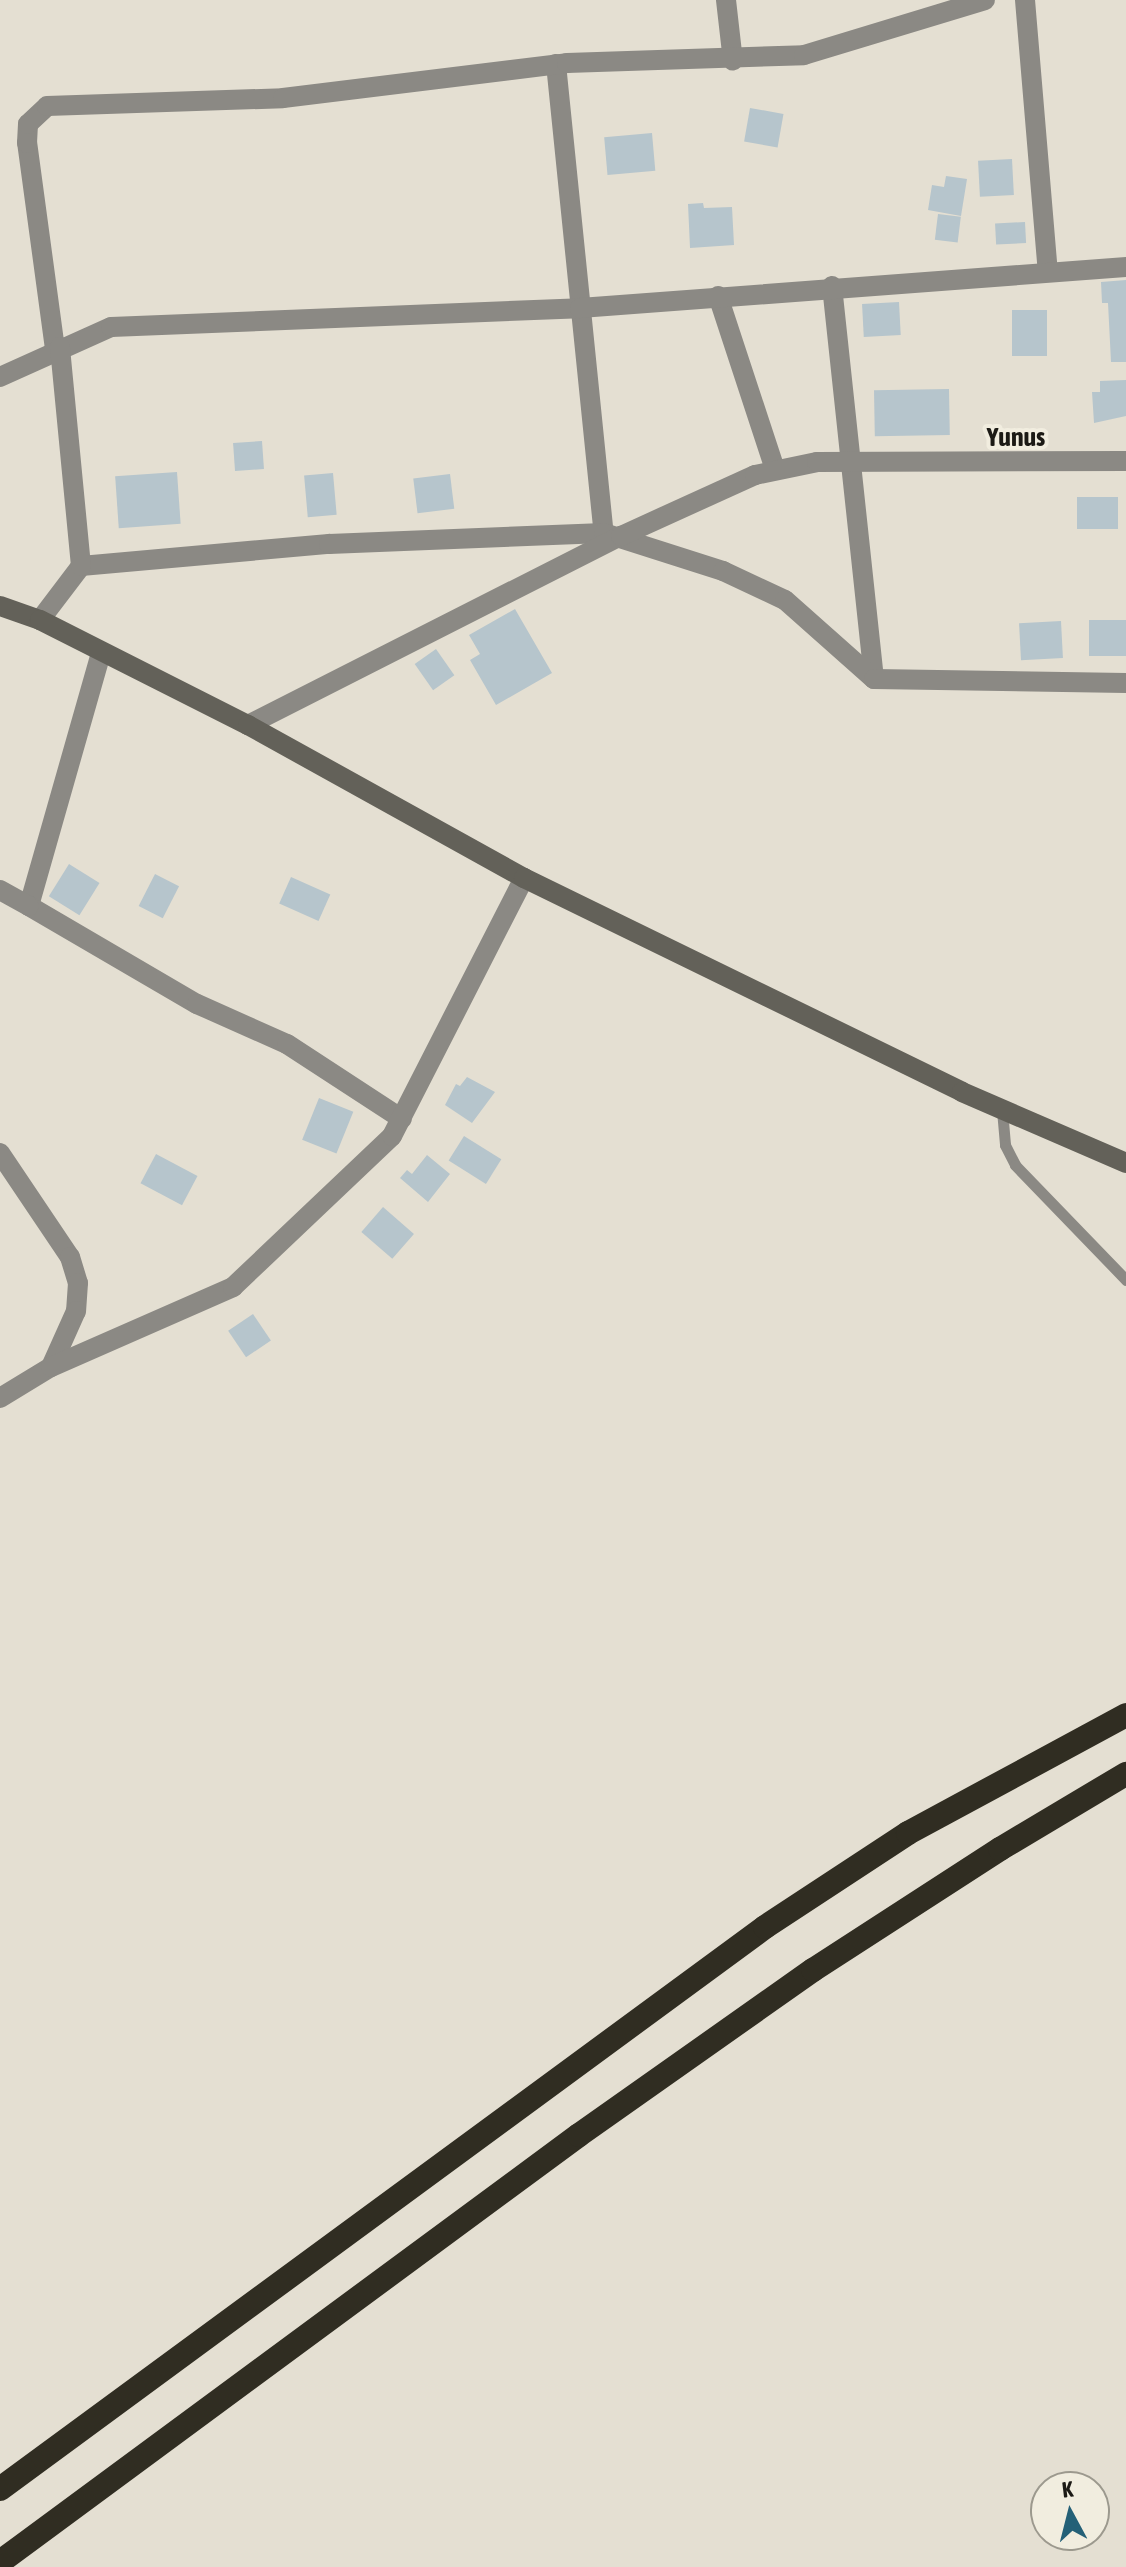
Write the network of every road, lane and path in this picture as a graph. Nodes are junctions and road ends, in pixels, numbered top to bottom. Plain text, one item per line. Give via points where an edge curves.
1 (726, 0) edge
2 (985, 0) edge
3 (1025, 0) edge
4 (733, 61) junction
5 (556, 64) junction
6 (1126, 267) edge
7 (1048, 272) junction
8 (832, 286) junction
9 (718, 296) junction
10 (580, 308) junction
11 (58, 348) junction
12 (0, 377) edge
13 (1126, 461) edge
14 (852, 462) junction
15 (775, 469) junction
16 (612, 534) junction
17 (81, 566) junction
18 (0, 606) edge
19 (40, 620) junction
20 (101, 653) junction
21 (874, 679) junction
22 (1126, 683) edge
23 (248, 725) junction
24 (524, 878) junction
25 (0, 890) edge
26 (29, 906) junction
27 (1002, 1110) junction
28 (402, 1119) junction
29 (0, 1153) edge
30 (1126, 1163) edge
31 (1126, 1280) edge
32 (51, 1367) junction
33 (0, 1398) edge
34 (1126, 1715) edge
35 (1126, 1774) edge
36 (0, 2489) edge
37 (0, 2562) edge

1 - 4 street
2 - 4 street via 848,46
3 - 7 street
4 - 5 street
5 - 10 street
5 - 11 street via 283,98 47,106 28,124 27,143
6 - 7 street
7 - 8 street
8 - 9 street
8 - 14 street
9 - 10 street
9 - 15 street
10 - 11 street via 111,327
10 - 16 street
11 - 12 street
11 - 17 street
13 - 14 street
14 - 15 street
14 - 21 street
15 - 16 street
16 - 17 street via 329,544
16 - 21 street via 723,571 785,600
16 - 23 street
17 - 19 street
18 - 19 street
19 - 20 street
20 - 23 street
20 - 26 street
21 - 22 street
23 - 24 street
24 - 27 street
24 - 28 street
25 - 26 street
26 - 28 street via 197,1004 287,1044
27 - 30 street
27 - 31 lane via 1005,1145 1015,1165
28 - 32 street via 392,1136 233,1287
29 - 32 street via 70,1257 78,1283 76,1311
32 - 33 street
34 - 36 highway via 908,1833 765,1927
35 - 37 highway via 813,1970 579,2135

